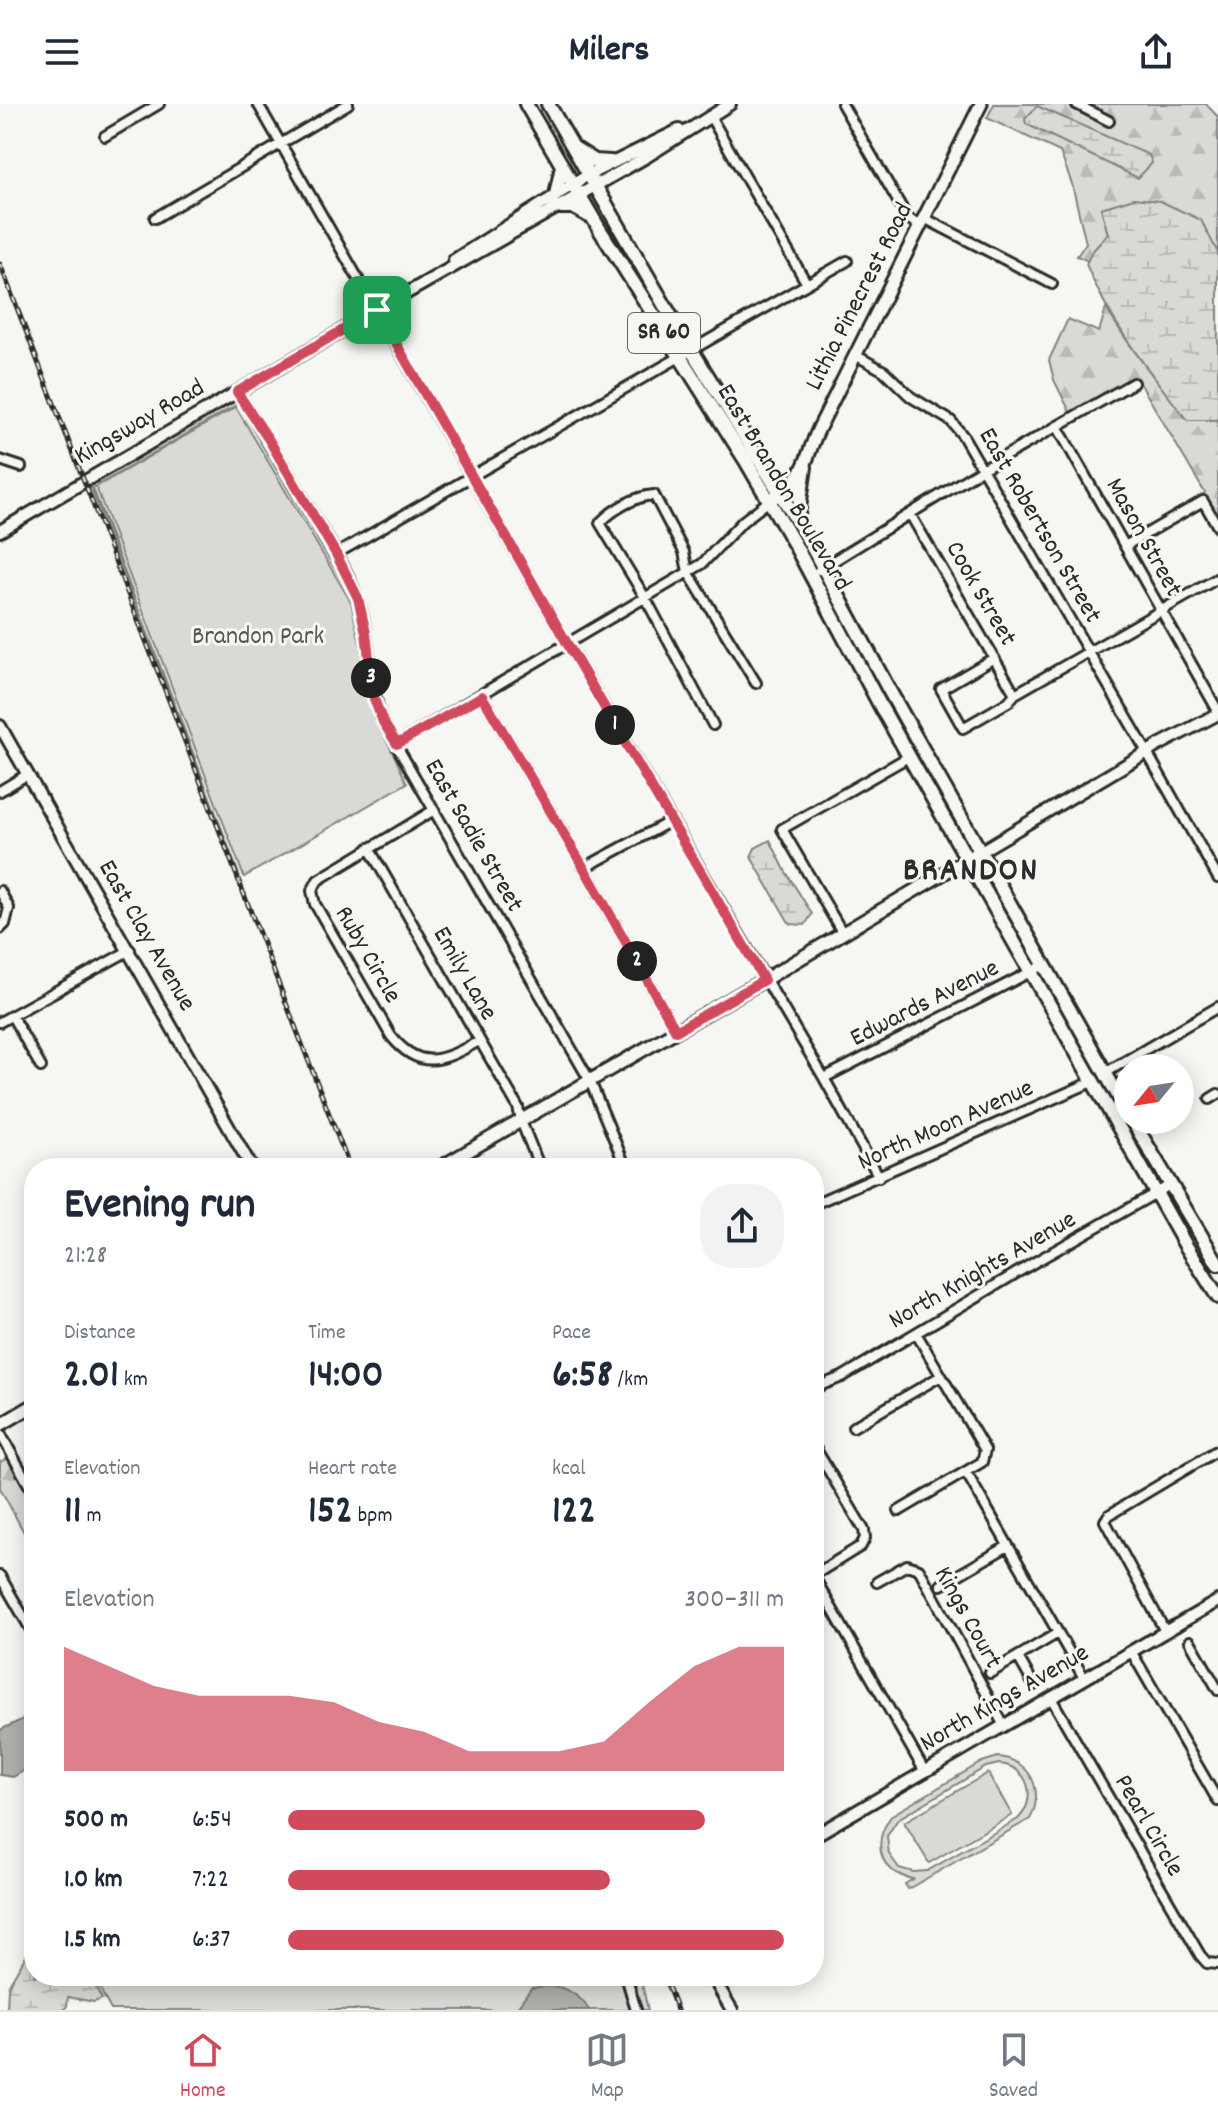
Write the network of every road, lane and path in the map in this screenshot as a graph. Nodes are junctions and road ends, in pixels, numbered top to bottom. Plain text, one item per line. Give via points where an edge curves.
1 (159, 104) edge
2 (258, 104) edge
3 (348, 104) edge
4 (526, 104) edge
5 (548, 104) edge
6 (730, 104) edge
7 (842, 104) edge
8 (981, 104) edge
9 (1076, 104) edge
10 (704, 119) junction
11 (1109, 121) dead end
12 (105, 136) dead end
13 (280, 144) junction
14 (571, 144) junction
15 (611, 162) junction
16 (562, 166) junction
17 (591, 180) junction
18 (576, 189) junction
19 (555, 201) junction
20 (155, 218) dead end
21 (594, 220) junction
22 (922, 222) junction
23 (847, 261) dead end
24 (807, 284) junction
25 (1052, 284) dead end
26 (377, 310) junction
27 (685, 354) junction
28 (857, 356) junction
29 (1133, 383) dead end
30 (237, 392) junction
31 (1057, 426) junction
32 (0, 460) edge
33 (21, 467) dead end
34 (805, 467) junction
35 (984, 468) junction
36 (471, 474) junction
37 (775, 497) junction
38 (910, 514) junction
39 (797, 521) junction
40 (1218, 527) edge
41 (3, 528) edge
42 (1125, 546) junction
43 (336, 554) junction
44 (823, 567) junction
45 (688, 572) junction
46 (811, 574) junction
47 (1218, 578) edge
48 (646, 599) junction
49 (1161, 611) junction
50 (568, 645) junction
51 (1090, 652) junction
52 (994, 658) junction
53 (756, 683) dead end
54 (1015, 694) junction
55 (482, 696) junction
56 (1218, 713) edge
57 (713, 725) dead end
58 (0, 726) edge
59 (397, 744) junction
60 (1148, 754) junction
61 (910, 756) junction
62 (28, 774) junction
63 (0, 791) edge
64 (434, 810) junction
65 (671, 821) junction
66 (369, 848) junction
67 (981, 851) junction
68 (968, 858) junction
69 (584, 868) junction
70 (1218, 878) edge
71 (0, 891) edge
72 (0, 929) edge
73 (842, 932) junction
74 (130, 950) junction
75 (1038, 968) junction
76 (764, 980) junction
77 (1218, 1007) edge
78 (12, 1016) junction
79 (0, 1022) edge
80 (676, 1031) junction
81 (479, 1041) junction
82 (1072, 1044) junction
83 (41, 1067) dead end
84 (1105, 1073) junction
85 (824, 1078) junction
86 (590, 1081) junction
87 (1094, 1081) junction
88 (1114, 1090) edge
89 (1114, 1103) edge
90 (521, 1121) junction
91 (1139, 1134) edge
92 (246, 1158) edge
93 (462, 1158) edge
94 (536, 1158) edge
95 (622, 1158) edge
96 (879, 1177) junction
97 (1170, 1185) junction
98 (1157, 1193) junction
99 (824, 1200) edge
100 (1218, 1264) edge
101 (1218, 1296) edge
102 (916, 1333) junction
103 (941, 1376) junction
104 (824, 1384) edge
105 (24, 1411) edge
106 (0, 1425) edge
107 (853, 1427) dead end
108 (0, 1433) edge
109 (1218, 1450) edge
110 (824, 1463) edge
111 (966, 1472) junction
112 (24, 1476) edge
113 (899, 1511) dead end
114 (1008, 1546) junction
115 (824, 1570) edge
116 (0, 1576) edge
117 (877, 1582) dead end
118 (941, 1585) dead end
119 (824, 1594) edge
120 (1218, 1601) edge
121 (24, 1618) edge
122 (1165, 1631) junction
123 (1058, 1633) junction
124 (1190, 1641) dead end
125 (1131, 1651) junction
126 (1018, 1657) junction
127 (990, 1673) dead end
128 (1084, 1678) junction
129 (1034, 1685) dead end
130 (1218, 1690) edge
131 (1051, 1698) junction
132 (1004, 1726) junction
133 (925, 1772) junction
134 (1218, 1801) edge
135 (824, 1830) edge
136 (1218, 1964) edge
137 (629, 1986) edge
138 (718, 1986) edge
139 (636, 2010) edge
140 (732, 2010) edge

1 - 12 street
2 - 13 street
3 - 13 street
4 - 16 highway, East Brandon Boulevard / SR 60
5 - 14 highway, East Brandon Boulevard / SR 60
6 - 10 street
7 - 22 street via 907,217
8 - 22 main road, Lithia Pinecrest Road
9 - 11 street
10 - 15 street
10 - 17 street via 674,140
10 - 24 street
13 - 20 street
13 - 26 street
14 - 15 highway via 595,161
14 - 17 highway, East Brandon Boulevard / SR 60
15 - 17 street
16 - 18 highway, East Brandon Boulevard / SR 60
16 - 19 highway
17 - 18 street, Kingsway Road
17 - 27 highway, East Brandon Boulevard / SR 60
18 - 19 street, Kingsway Road
18 - 21 highway, East Brandon Boulevard / SR 60
19 - 21 highway
19 - 26 street, Kingsway Road
21 - 27 highway, East Brandon Boulevard / SR 60
22 - 25 street
22 - 28 main road, Lithia Pinecrest Road
23 - 24 street
24 - 27 street
26 - 30 street, Kingsway Road
26 - 36 street
27 - 36 street
27 - 37 highway, East Brandon Boulevard / SR 60
28 - 34 main road, Lithia Pinecrest Road via 816,433
28 - 35 street, East Robertson Street via 951,421
29 - 31 street
30 - 41 street, Kingsway Road
30 - 43 street, East Sadie Street
31 - 35 street
31 - 42 street, Mason Street
32 - 33 street
34 - 37 main road, Lithia Pinecrest Road
34 - 39 highway
35 - 38 street
35 - 51 street, East Robertson Street
36 - 43 street
36 - 50 street
37 - 39 highway, East Brandon Boulevard / SR 60
37 - 45 street
37 - 46 highway, East Brandon Boulevard / SR 60
38 - 44 street
38 - 52 street, Cook Street
39 - 44 highway, East Brandon Boulevard / SR 60
40 - 42 street via 1203,501
42 - 49 street, Mason Street
43 - 59 street, East Sadie Street via 358,598 374,699
44 - 46 street
44 - 67 highway, East Brandon Boulevard / SR 60
45 - 48 street
45 - 48 street via 684,552 654,495 642,495 606,517 600,523
45 - 53 street
46 - 61 highway, East Brandon Boulevard / SR 60
47 - 49 street
48 - 50 street
48 - 57 street
49 - 51 street
49 - 56 street, Mason Street
50 - 55 street
50 - 65 street
51 - 54 street
51 - 60 street, East Robertson Street
52 - 54 street, Cook Street
52 - 54 street via 941,689 963,728
55 - 59 street
55 - 69 street
56 - 60 street
58 - 62 street, East Clay Avenue
59 - 64 street, East Sadie Street
60 - 67 street
60 - 70 street, East Robertson Street
61 - 68 highway, East Brandon Boulevard / SR 60
61 - 73 street via 782,829
62 - 63 street
62 - 74 street, East Clay Avenue
64 - 66 street, Ruby Circle
64 - 86 street, East Sadie Street
65 - 69 street
65 - 76 street
66 - 81 street, Emily Lane
66 - 81 street, Ruby Circle via 318,880 312,891 315,904 402,1050 418,1059 437,1060
67 - 68 main road
67 - 75 highway, SR 60
68 - 73 main road
68 - 75 highway, SR 60
69 - 80 street
71 - 72 street via 9,908
73 - 76 main road
74 - 78 street
74 - 92 street, East Clay Avenue
75 - 82 highway, SR 60
75 - 84 highway, SR 60
75 - 85 street, Edwards Avenue
76 - 80 main road
76 - 85 street
77 - 84 street
78 - 79 street
78 - 83 street
80 - 86 main road
81 - 90 street, Emily Lane
82 - 84 highway via 1077,1042 1096,1071
82 - 87 highway, SR 60
84 - 88 highway, SR 60
85 - 96 street
86 - 90 main road
86 - 95 street, East Sadie Street
87 - 89 highway via 1105,1087
87 - 96 street, North Moon Avenue
87 - 98 highway, SR 60
90 - 93 main road
90 - 94 street, Emily Lane
91 - 97 highway, SR 60
96 - 99 street, North Moon Avenue
97 - 98 street, North Knights Avenue
97 - 100 highway, SR 60
98 - 101 highway, SR 60
98 - 102 street, North Knights Avenue
102 - 103 street
102 - 104 street, North Knights Avenue
103 - 107 street
103 - 111 street via 985,1450 982,1462
105 - 106 main road
108 - 112 street
109 - 122 street via 1106,1518
110 - 115 street via 865,1538
111 - 113 street
111 - 114 street
114 - 118 street
114 - 123 street
116 - 121 street
117 - 132 street, Kings Court via 907,1565 919,1569
119 - 133 street
120 - 122 street, North Kings Avenue
122 - 125 street, North Kings Avenue
123 - 126 street
123 - 128 street
124 - 130 street
125 - 128 street, North Kings Avenue
125 - 134 street
126 - 127 street
126 - 129 street
128 - 131 street, North Kings Avenue
131 - 132 street, North Kings Avenue
131 - 136 street, Pearl Circle via 1200,1955 1207,1963
132 - 133 street, North Kings Avenue
133 - 135 street, North Kings Avenue
137 - 139 street
138 - 140 street

